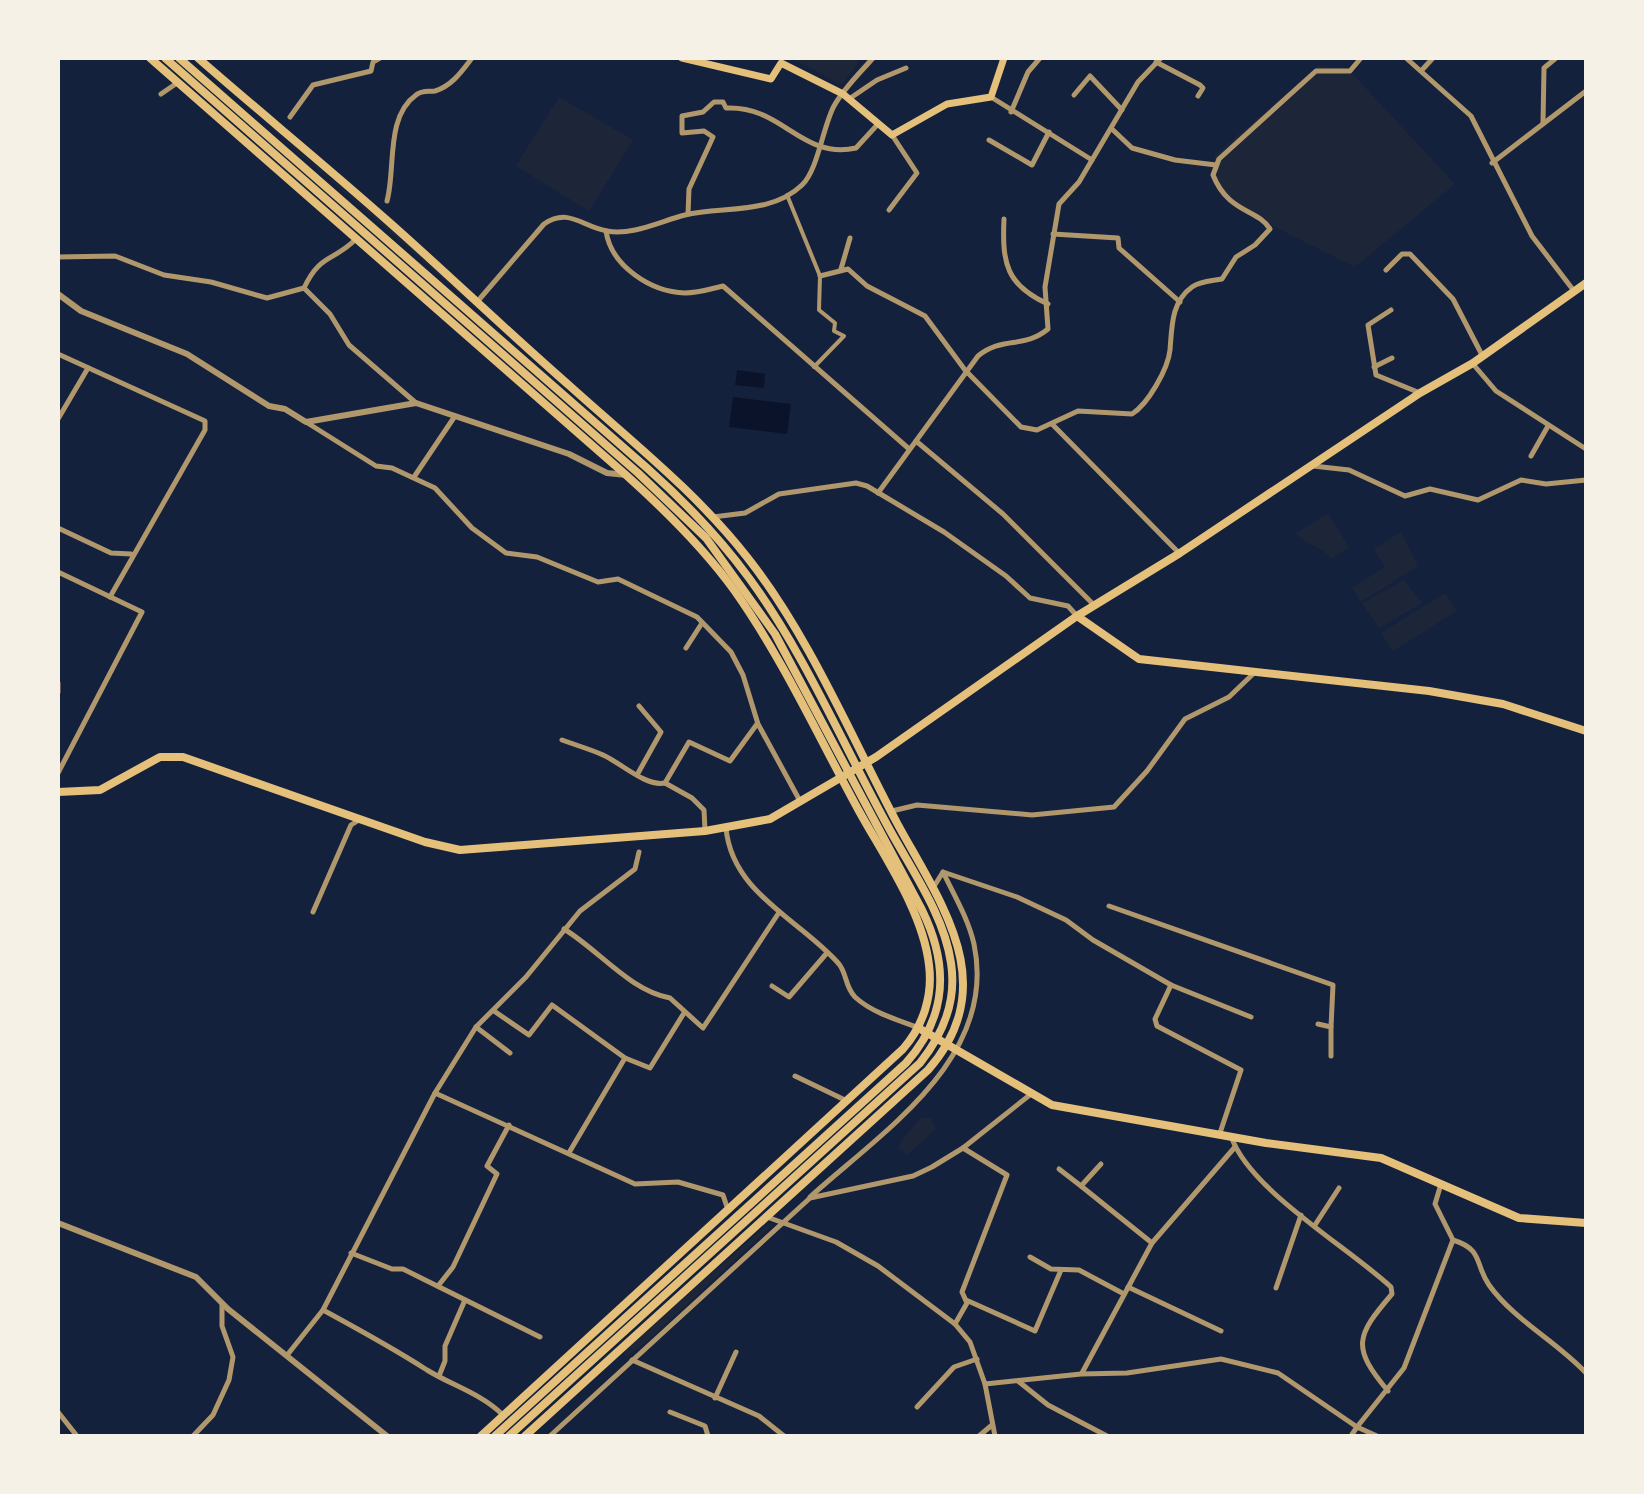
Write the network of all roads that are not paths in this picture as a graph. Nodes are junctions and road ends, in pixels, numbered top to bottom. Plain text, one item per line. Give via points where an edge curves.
1 (150, 58) edge
2 (165, 58) edge
3 (179, 58) edge
4 (198, 58) edge
5 (380, 58) edge
6 (472, 58) edge
7 (682, 58) edge
8 (873, 58) edge
9 (1004, 58) edge
10 (1040, 58) edge
11 (1361, 58) edge
12 (1406, 58) edge
13 (1433, 58) edge
14 (1556, 58) edge
15 (1159, 60) edge
16 (781, 61) edge
17 (906, 68) dead end
18 (1421, 71) junction
19 (178, 83) junction
20 (1586, 91) edge
21 (161, 94) dead end
22 (1074, 95) dead end
23 (846, 96) junction
24 (1198, 96) dead end
25 (991, 97) junction
26 (1122, 110) junction
27 (1011, 112) junction
28 (290, 117) dead end
29 (878, 124) junction
30 (1543, 124) junction
31 (1113, 130) junction
32 (1049, 132) junction
33 (892, 135) junction
34 (989, 140) dead end
35 (819, 148) junction
36 (277, 150) junction
37 (1092, 160) junction
38 (1492, 163) junction
39 (1216, 165) junction
40 (787, 195) junction
41 (387, 201) dead end
42 (889, 210) dead end
43 (688, 214) junction
44 (1004, 219) dead end
45 (606, 231) junction
46 (1053, 234) junction
47 (850, 238) dead end
48 (355, 240) junction
49 (58, 257) edge
50 (841, 269) junction
51 (1386, 270) dead end
52 (820, 276) junction
53 (1586, 283) edge
54 (304, 288) junction
55 (1574, 291) junction
56 (58, 294) edge
57 (477, 302) junction
58 (1180, 302) junction
59 (1049, 305) junction
60 (1391, 310) dead end
61 (58, 354) edge
62 (1482, 355) junction
63 (1392, 358) dead end
64 (1473, 363) junction
65 (814, 367) junction
66 (1374, 367) junction
67 (88, 368) junction
68 (965, 370) junction
69 (1420, 393) junction
70 (416, 403) junction
71 (455, 416) junction
72 (58, 419) edge
73 (306, 422) junction
74 (1053, 425) junction
75 (1548, 426) junction
76 (916, 441) junction
77 (908, 448) junction
78 (1586, 449) edge
79 (1531, 456) dead end
80 (1312, 466) junction
81 (626, 475) junction
82 (414, 477) junction
83 (1586, 480) edge
84 (878, 493) junction
85 (713, 517) junction
86 (58, 528) edge
87 (1180, 553) junction
88 (131, 554) junction
89 (58, 572) edge
90 (110, 597) junction
91 (1095, 606) junction
92 (1077, 616) junction
93 (702, 623) junction
94 (686, 648) dead end
95 (1254, 673) junction
96 (58, 683) edge
97 (58, 692) edge
98 (639, 706) dead end
99 (758, 724) junction
100 (1586, 731) edge
101 (562, 740) dead end
102 (58, 751) edge
103 (69, 752) junction
104 (866, 763) junction
105 (853, 770) junction
106 (58, 773) edge
107 (637, 775) junction
108 (841, 778) junction
109 (665, 783) junction
110 (58, 792) edge
111 (800, 801) junction
112 (892, 811) junction
113 (360, 820) junction
114 (726, 828) junction
115 (705, 831) junction
116 (641, 836) junction
117 (639, 852) joint
118 (943, 872) junction
119 (932, 889) junction
120 (1109, 906) dead end
121 (313, 912) dead end
122 (778, 914) junction
123 (564, 929) junction
124 (826, 954) junction
125 (1171, 985) junction
126 (772, 986) dead end
127 (494, 1011) junction
128 (684, 1013) junction
129 (1251, 1017) dead end
130 (1318, 1024) dead end
131 (476, 1027) junction
132 (1331, 1027) junction
133 (918, 1028) junction
134 (928, 1033) junction
135 (939, 1038) junction
136 (948, 1043) junction
137 (959, 1050) junction
138 (510, 1053) dead end
139 (1331, 1056) dead end
140 (625, 1058) junction
141 (795, 1076) dead end
142 (435, 1093) junction
143 (1031, 1094) junction
144 (846, 1101) junction
145 (509, 1125) junction
146 (1220, 1133) junction
147 (1231, 1135) junction
148 (1235, 1147) junction
149 (963, 1148) junction
150 (570, 1151) junction
151 (1101, 1164) dead end
152 (1059, 1169) dead end
153 (1441, 1183) junction
154 (1081, 1186) junction
155 (1339, 1188) dead end
156 (810, 1198) junction
157 (727, 1207) junction
158 (1301, 1215) junction
159 (765, 1216) junction
160 (58, 1223) edge
161 (1586, 1223) edge
162 (777, 1224) junction
163 (1315, 1225) junction
164 (1453, 1240) junction
165 (1152, 1243) junction
166 (351, 1253) junction
167 (1030, 1257) dead end
168 (1061, 1270) junction
169 (438, 1286) junction
170 (1128, 1287) junction
171 (1276, 1288) dead end
172 (1124, 1294) junction
173 (219, 1297) junction
174 (964, 1299) junction
175 (465, 1300) junction
176 (323, 1310) junction
177 (955, 1324) junction
178 (1221, 1331) dead end
179 (540, 1337) dead end
180 (736, 1352) dead end
181 (288, 1354) junction
182 (977, 1359) junction
183 (631, 1360) junction
184 (1586, 1373) edge
185 (1081, 1374) junction
186 (439, 1376) junction
187 (1018, 1381) junction
188 (985, 1384) junction
189 (1388, 1391) junction
190 (715, 1398) junction
191 (917, 1407) dead end
192 (58, 1412) edge
193 (670, 1412) dead end
194 (503, 1415) junction
195 (992, 1424) junction
196 (1357, 1427) junction
197 (77, 1436) edge
198 (193, 1436) edge
199 (387, 1436) edge
200 (481, 1436) edge
201 (495, 1436) edge
202 (509, 1436) edge
203 (525, 1436) edge
204 (550, 1436) edge
205 (708, 1436) edge
206 (784, 1436) edge
207 (979, 1436) edge
208 (995, 1436) edge
209 (1107, 1436) edge
210 (1351, 1436) edge
211 (1377, 1436) edge

1 - 19 main road
2 - 36 main road
3 - 36 main road
4 - 57 main road
5 - 28 street via 371,71 313,85
6 - 41 street via 452,82 415,95 400,117
7 - 16 main road via 771,79
8 - 23 street
9 - 25 main road
10 - 27 street
11 - 39 street via 1350,71 1316,71
12 - 18 street
13 - 18 street
14 - 30 street via 1544,68
15 - 24 street via 1200,85
15 - 26 street
16 - 23 main road
17 - 23 street
18 - 38 street via 1471,116
19 - 21 street
19 - 48 main road
20 - 30 street
22 - 26 street via 1090,76
23 - 29 main road
23 - 35 street via 834,106
25 - 27 street
25 - 33 main road via 947,104
26 - 31 street
27 - 32 street
29 - 33 main road
29 - 35 street via 856,148
30 - 38 street
31 - 37 street
31 - 39 street via 1132,148
32 - 34 street via 1032,165
32 - 37 street
33 - 42 street via 917,173
35 - 40 street via 807,180
35 - 43 street via 758,111 726,108 723,102 682,116 682,133 704,131 713,137 689,189
36 - 105 main road via 698,529 765,617
37 - 46 street via 1059,204
38 - 55 street via 1532,236
39 - 58 street via 1213,175 1233,206 1270,229 1236,257 1222,279 1192,287
40 - 43 street via 735,211
40 - 52 street
43 - 45 street
44 - 59 street via 1007,269 1026,294
45 - 57 street via 571,217 552,219
45 - 65 street via 612,253 642,281 685,293 723,286
46 - 58 street via 1118,238 1119,248
46 - 59 street via 1045,287
47 - 50 street
48 - 54 street via 319,262
48 - 81 main road
49 - 54 street via 115,256 164,275 267,298
50 - 52 street
50 - 68 street via 925,316
51 - 62 street via 1402,254 1410,254 1453,299
52 - 65 street via 819,310 844,336
53 - 55 main road
54 - 70 street via 330,314 349,345
55 - 62 main road
56 - 73 street via 81,311 187,354 269,406
57 - 85 main road
58 - 74 street via 1169,329 1168,356 1139,410 1117,416 1078,411
59 - 68 street via 1048,329 1033,341 992,344
60 - 66 street via 1368,325
61 - 67 street
62 - 64 main road
63 - 66 street
64 - 69 main road
64 - 75 street via 1494,390
65 - 77 street
66 - 69 street via 1381,379
67 - 72 street
67 - 88 street via 205,421 205,430
68 - 74 street via 1021,427
68 - 76 street
69 - 80 main road
70 - 71 street
70 - 73 street
71 - 81 street via 569,454 607,473
71 - 82 street
73 - 82 street via 376,466
74 - 87 street
75 - 78 street
75 - 79 street
76 - 77 street
76 - 91 street via 1003,514
77 - 84 street
80 - 83 street via 1349,470 1405,496 1430,489 1472,500 1521,480
80 - 87 main road
81 - 108 main road via 683,529 735,592
82 - 93 street via 447,497 472,528 506,553 537,557 598,582 618,579
84 - 85 street via 856,483 779,494 745,513
84 - 92 street via 944,532 1030,598 1068,606
85 - 104 main road via 780,605
86 - 88 street via 111,553
87 - 91 main road
88 - 90 street
89 - 90 street
90 - 103 street via 142,612
91 - 92 main road
92 - 95 main road via 1139,659
92 - 104 main road
93 - 94 street
93 - 99 street via 731,652
95 - 100 main road via 1429,691 1503,704
95 - 112 street via 1229,697 1185,719 1114,807 1032,815 917,805
96 - 97 street
98 - 107 street via 661,732
99 - 109 street via 730,761 689,742
99 - 111 street
101 - 107 street via 606,756
102 - 103 street
103 - 106 street
104 - 105 main road
104 - 112 main road
105 - 108 main road
105 - 134 main road via 937,944 941,996
105 - 135 main road via 948,947 952,992
107 - 109 street
108 - 111 main road
108 - 133 main road via 927,953 930,992
109 - 115 street via 704,810
110 - 113 main road via 100,790 160,757 183,757
111 - 114 main road via 770,819
112 - 119 main road
113 - 116 main road via 460,850
113 - 121 street via 351,825
114 - 115 main road
114 - 122 street via 740,870
115 - 116 main road
116 - 117 street
117 - 123 street via 635,869
118 - 119 street
118 - 125 street via 1066,920
118 - 137 street via 965,916 977,968 970,1024
119 - 136 main road via 956,938 964,974 959,1016
120 - 132 street via 1333,985
122 - 124 street
122 - 128 street via 703,1028
123 - 127 street
123 - 128 street via 622,975 660,998 670,998
124 - 126 street via 789,997
124 - 133 street via 841,966 855,997
125 - 129 street
125 - 146 street via 1155,1019 1157,1026 1241,1070
127 - 131 street
127 - 140 street via 529,1035 552,1005
128 - 140 street via 650,1068
130 - 132 street
131 - 138 street
131 - 142 street
132 - 139 street
133 - 134 main road
133 - 144 main road via 898,1055
134 - 135 main road
134 - 201 main road via 900,1069
135 - 136 main road
135 - 202 main road via 905,1077
136 - 137 main road
136 - 159 main road via 913,1085
137 - 143 main road
137 - 156 street via 919,1097
140 - 150 street
141 - 144 street
142 - 145 street
142 - 166 street
143 - 146 main road via 1052,1105
143 - 149 street
144 - 157 main road
145 - 150 street
145 - 169 street via 487,1166 497,1174 453,1267
146 - 147 main road
147 - 148 street
147 - 153 main road via 1381,1158
148 - 158 street
148 - 165 street
149 - 156 street via 913,1176
149 - 174 street via 1007,1175 962,1292
150 - 157 street via 635,1184 678,1182 714,1191 723,1195
151 - 154 street
152 - 154 street
153 - 161 main road via 1519,1218
153 - 164 street via 1435,1203
154 - 165 street
155 - 163 street
156 - 162 street
157 - 194 main road
158 - 163 street
158 - 171 street
159 - 162 street
159 - 203 main road
160 - 173 street via 184,1271
162 - 177 street via 850,1250
162 - 183 street
163 - 189 street via 1393,1289 1369,1320 1362,1346 1366,1365
164 - 184 street via 1477,1254 1490,1286 1512,1310
164 - 189 street via 1404,1368
165 - 170 street
166 - 169 street
166 - 176 street
167 - 168 street
168 - 172 street via 1079,1270
168 - 174 street via 1035,1331
169 - 175 street
170 - 172 street
170 - 178 street
172 - 185 street
173 - 181 street
173 - 198 street via 233,1357 229,1380 213,1415
174 - 177 street via 966,1308
175 - 179 street
175 - 186 street via 445,1346
176 - 181 street
176 - 186 street
177 - 182 street
180 - 190 street
181 - 199 street
182 - 188 street
182 - 191 street via 954,1367
183 - 190 street
183 - 204 street
185 - 187 street
185 - 196 street via 1221,1359 1246,1363 1278,1373
186 - 194 street via 485,1398
187 - 188 street
187 - 209 street via 1048,1405
188 - 195 street
189 - 196 street
190 - 206 street via 759,1416
192 - 197 street
193 - 205 street via 705,1426
194 - 200 main road
195 - 207 street
195 - 208 street
196 - 210 street
196 - 211 street

